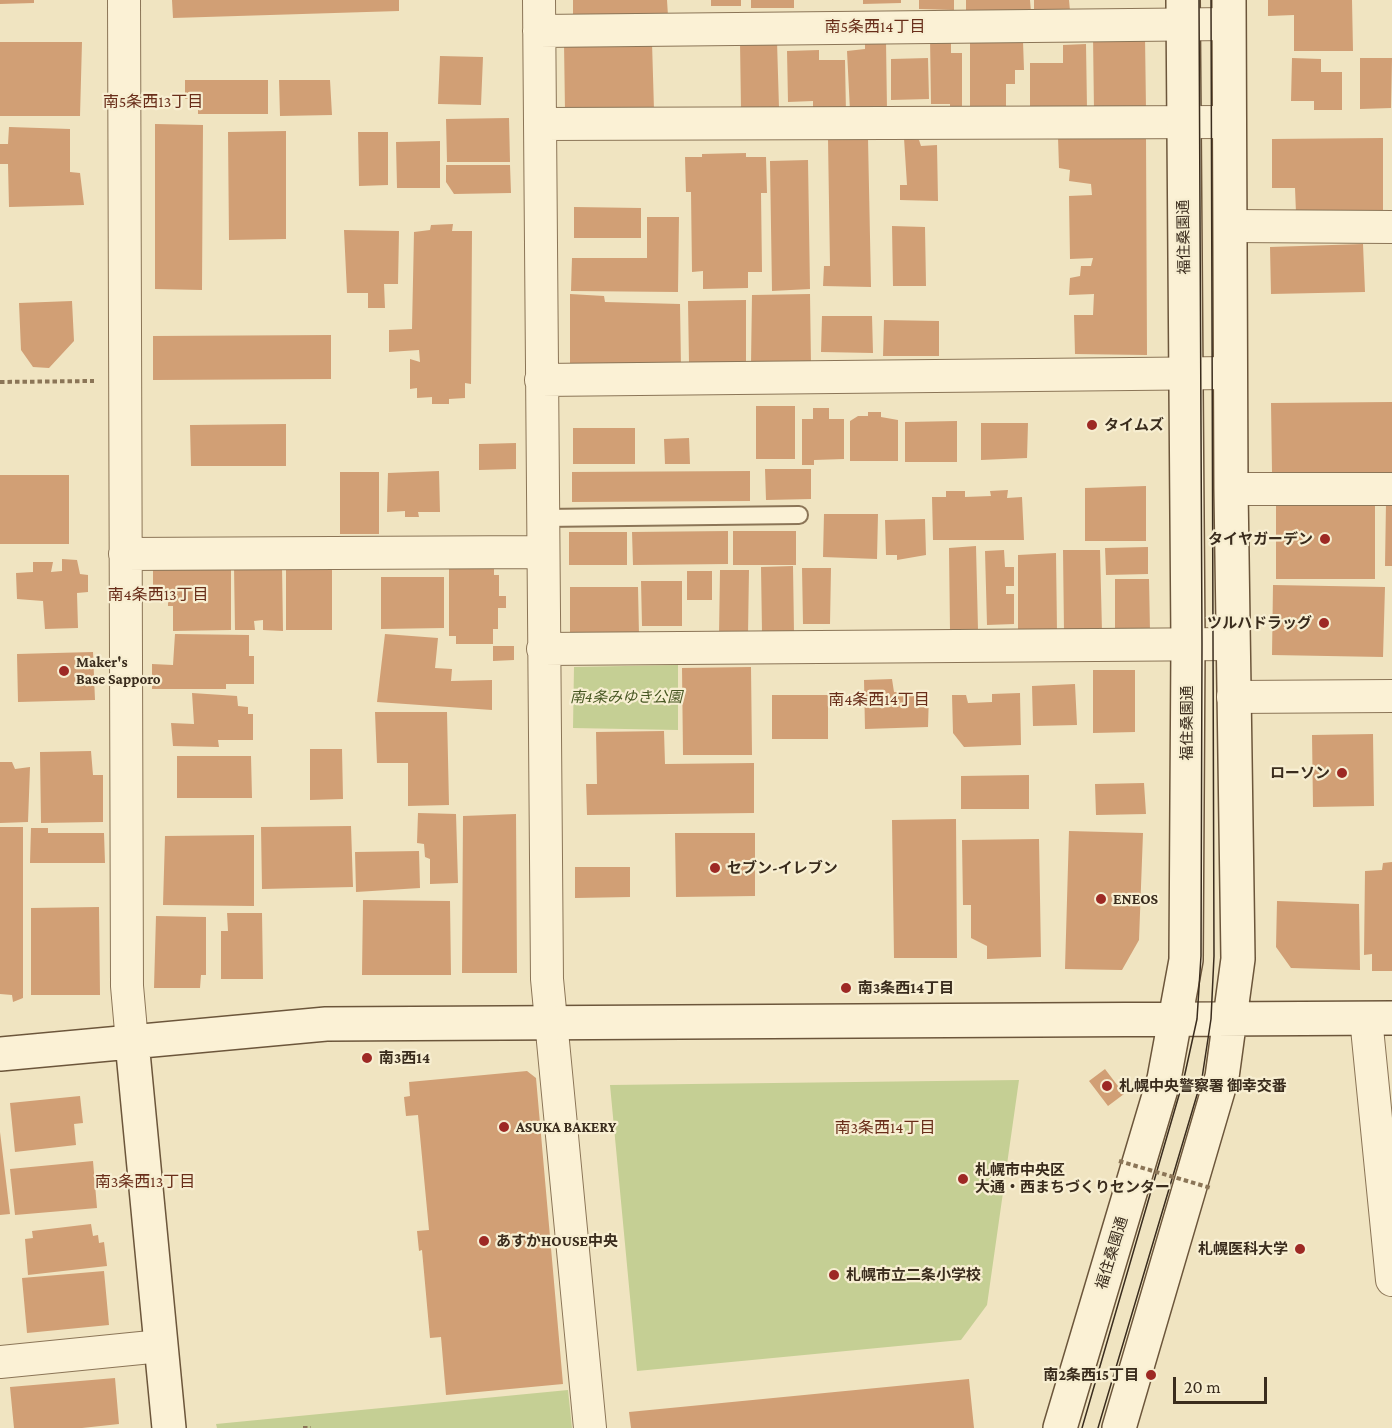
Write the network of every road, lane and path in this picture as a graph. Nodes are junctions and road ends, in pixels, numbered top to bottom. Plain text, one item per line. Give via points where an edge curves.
1 (124, 0) edge
2 (539, 0) edge
3 (1183, 12) edge
4 (1229, 12) edge
5 (539, 31) junction
6 (1183, 122) junction
7 (1230, 122) junction
8 (540, 124) junction
9 (1231, 226) junction
10 (1392, 226) edge
11 (1230, 373) junction
12 (1185, 375) junction
13 (542, 380) junction
14 (104, 381) dead end
15 (0, 382) edge
16 (1231, 489) junction
17 (1392, 489) edge
18 (799, 515) dead end
19 (543, 518) junction
20 (543, 552) junction
21 (125, 554) junction
22 (1188, 644) junction
23 (1233, 644) junction
24 (543, 649) junction
25 (1392, 696) edge
26 (1233, 697) junction
27 (1379, 1018) edge
28 (1176, 1019) junction
29 (1231, 1019) junction
30 (550, 1023) junction
31 (132, 1042) junction
32 (0, 1054) edge
33 (1119, 1161) dead end
34 (1211, 1188) dead end
35 (1392, 1281) edge
36 (161, 1346) junction
37 (0, 1362) edge
38 (169, 1428) edge
39 (303, 1428) edge
40 (311, 1428) edge
41 (590, 1428) edge
42 (1060, 1428) edge
43 (1119, 1428) edge

1 - 21 street
2 - 5 street
3 - 4 street
3 - 5 street
3 - 6 street, 福住桑園通
4 - 7 street
5 - 8 street
6 - 7 street
6 - 8 street
6 - 12 street, 福住桑園通
7 - 9 street
8 - 13 street
9 - 10 street
9 - 11 street
11 - 12 street
11 - 16 street
12 - 13 street
12 - 22 street, 福住桑園通
13 - 19 street
14 - 15 path
16 - 17 street
16 - 23 street
18 - 19 lane
19 - 20 street
20 - 21 street
20 - 24 street
21 - 31 street via 127,986
22 - 23 street
22 - 24 street
22 - 28 street, 福住桑園通 via 1186,960
23 - 26 street
24 - 30 street
25 - 26 street
26 - 29 street via 1238,959
27 - 29 street
27 - 35 street
28 - 29 street
28 - 30 street
28 - 42 street, 福住桑園通 via 1164,1079
29 - 43 street via 1222,1077
30 - 31 street via 326,1024
30 - 41 street
31 - 32 street
31 - 36 street
33 - 34 path, bridge
36 - 37 street
36 - 38 street
39 - 40 path

